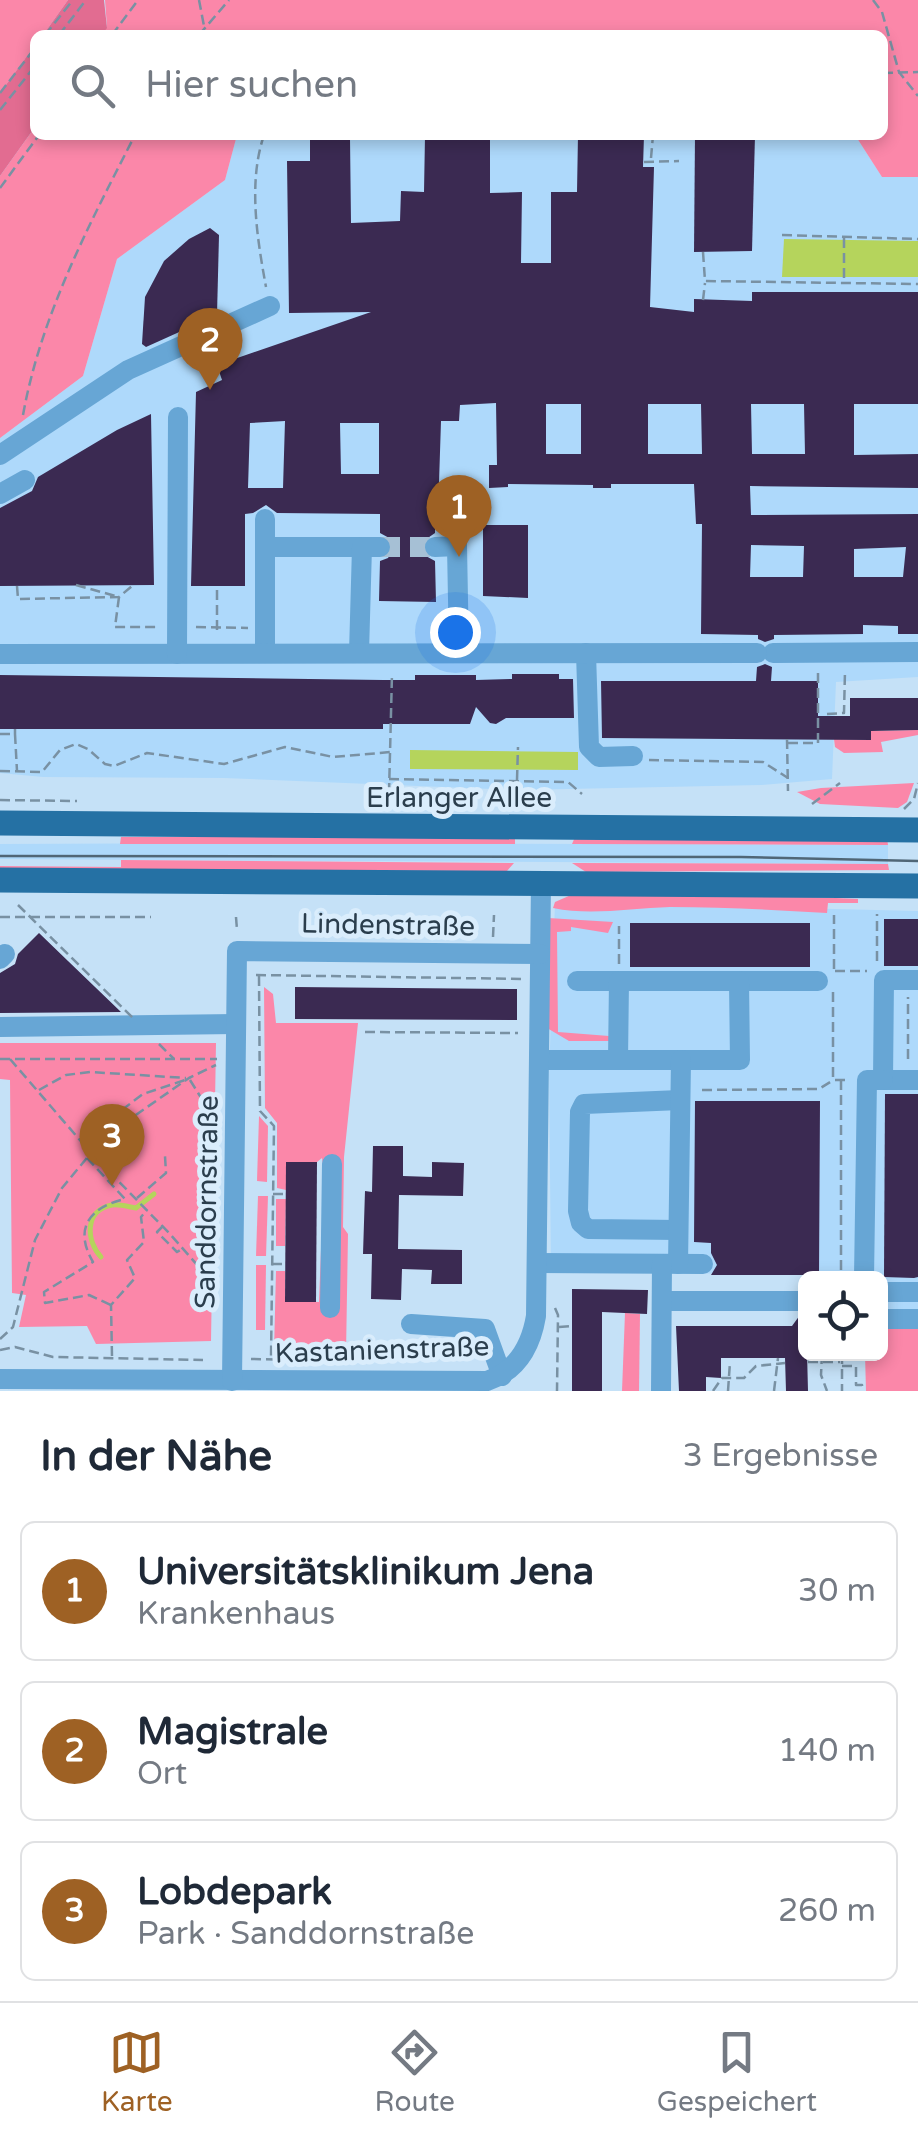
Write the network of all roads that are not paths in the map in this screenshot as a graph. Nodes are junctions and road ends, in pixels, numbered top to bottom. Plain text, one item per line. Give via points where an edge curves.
1 (270, 306) road end
2 (178, 417) dead end
3 (0, 455) edge
4 (24, 480) dead end
5 (0, 494) edge
6 (265, 520) dead end
7 (458, 520) dead end
8 (457, 546) junction
9 (265, 547) junction
10 (435, 547) tunnel mouth
11 (918, 652) edge
12 (459, 653) junction
13 (586, 653) junction
14 (0, 654) edge
15 (177, 654) junction
16 (265, 654) junction
17 (360, 654) junction
18 (634, 758) road end
19 (0, 823) edge
20 (918, 830) edge
21 (0, 880) edge
22 (540, 882) junction
23 (918, 886) edge
24 (237, 951) joint
25 (540, 954) junction
26 (577, 981) dead end
27 (618, 981) junction
28 (739, 981) junction
29 (913, 983) edge
30 (826, 985) road end
31 (236, 1024) junction
32 (0, 1027) edge
33 (540, 1060) junction
34 (618, 1060) junction
35 (680, 1060) junction
36 (875, 1080) junction
37 (913, 1080) edge
38 (688, 1095) junction
39 (332, 1164) dead end
40 (678, 1230) junction
41 (537, 1263) junction
42 (670, 1264) junction
43 (703, 1264) dead end
44 (864, 1271) edge
45 (888, 1292) edge
46 (918, 1292) edge
47 (798, 1300) edge
48 (662, 1301) junction
49 (330, 1308) dead end
50 (888, 1319) edge
51 (918, 1319) edge
52 (410, 1324) dead end
53 (502, 1376) junction
54 (0, 1379) edge
55 (232, 1381) junction
56 (661, 1391) edge

1 - 3 street via 128,370
2 - 15 street
4 - 5 street
6 - 9 street
7 - 8 street
8 - 10 street
8 - 12 street
9 - 16 street
9 - 17 street via 371,547
11 - 13 street
12 - 13 street
12 - 17 street
13 - 18 street via 588,747 599,757
14 - 15 street
15 - 16 street
16 - 17 street
19 - 20 main road, Erlanger Allee
21 - 22 main road
22 - 23 main road
22 - 25 street, Kastanienstraße
24 - 25 street, Lindenstraße
24 - 31 street, Sanddornstraße
25 - 33 street, Kastanienstraße
26 - 27 street
27 - 28 street
27 - 34 street
28 - 30 street
28 - 35 street via 740,1060
29 - 36 street via 884,980
31 - 32 street
31 - 55 street, Sanddornstraße
33 - 34 street
33 - 41 street, Kastanienstraße
34 - 35 street
35 - 38 street
36 - 37 street
36 - 44 street
38 - 40 street
38 - 40 street via 584,1104 580,1112 581,1223 588,1229
39 - 49 street
40 - 42 street
41 - 42 street
41 - 53 street, Kastanienstraße via 534,1330
42 - 43 street
42 - 48 street
45 - 46 street
47 - 48 street
48 - 56 street
50 - 51 street
52 - 53 street via 485,1328
53 - 55 street, Kastanienstraße
54 - 55 street, Kastanienstraße

